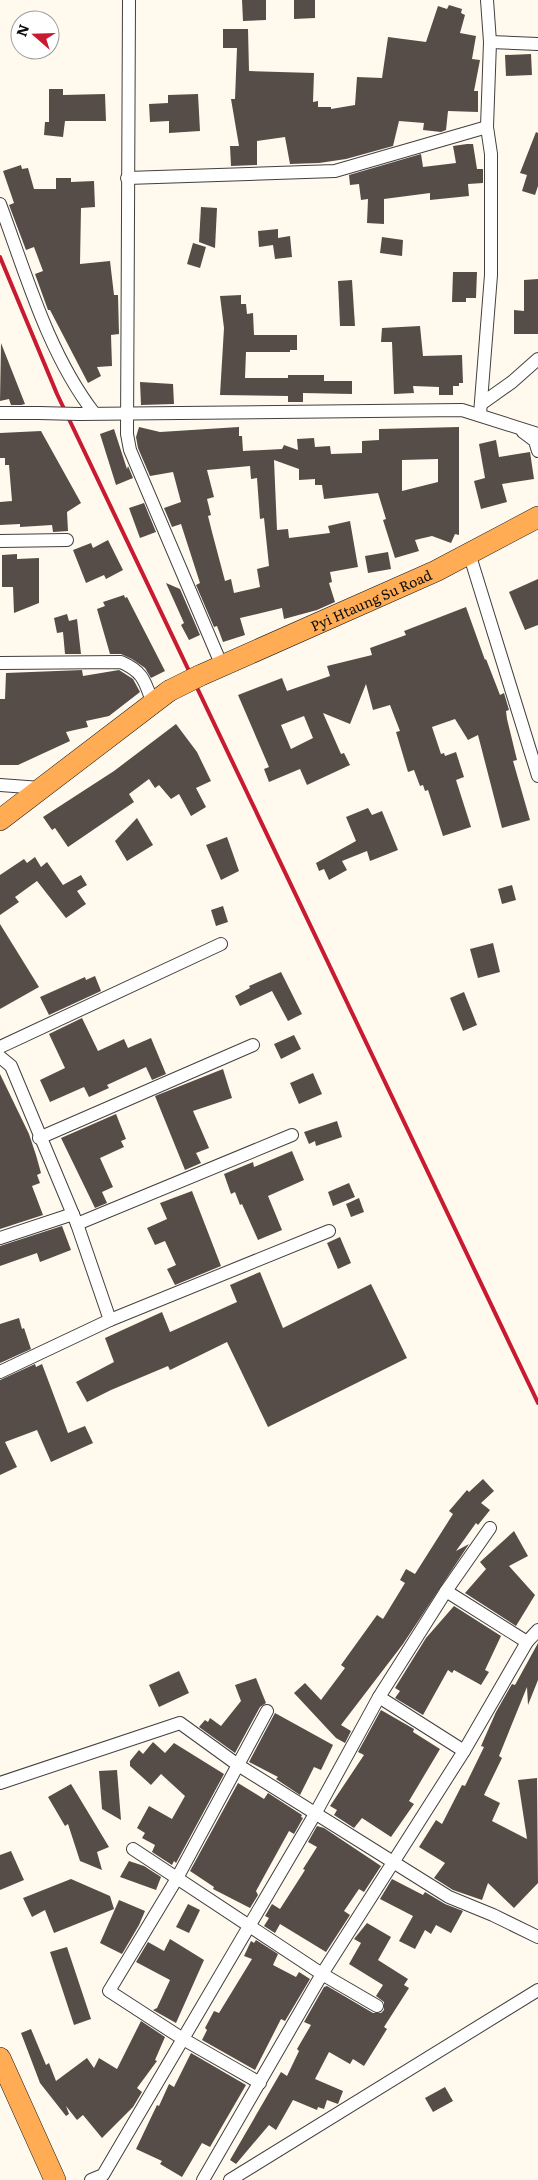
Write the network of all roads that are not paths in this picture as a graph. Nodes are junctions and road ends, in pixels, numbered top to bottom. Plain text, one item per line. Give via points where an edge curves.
1 (129, 0) edge
2 (487, 0) edge
3 (490, 42) junction
4 (538, 44) edge
5 (487, 127) junction
6 (127, 178) junction
7 (0, 204) edge
8 (538, 359) edge
9 (480, 409) junction
10 (0, 413) edge
11 (94, 413) junction
12 (127, 413) junction
13 (513, 425) junction
14 (538, 434) edge
15 (538, 451) edge
16 (538, 504) edge
17 (538, 517) edge
18 (510, 532) junction
19 (66, 540) dead end
20 (0, 541) edge
21 (469, 553) junction
22 (0, 663) edge
23 (222, 666) junction
24 (161, 698) junction
25 (538, 776) edge
26 (0, 785) edge
27 (41, 788) junction
28 (0, 820) edge
29 (221, 944) dead end
30 (253, 1045) dead end
31 (0, 1047) edge
32 (0, 1057) edge
33 (292, 1135) dead end
34 (39, 1138) junction
35 (75, 1219) junction
36 (329, 1231) dead end
37 (0, 1238) edge
38 (110, 1320) junction
39 (0, 1372) edge
40 (490, 1528) dead end
41 (446, 1591) junction
42 (538, 1630) edge
43 (527, 1642) junction
44 (380, 1696) junction
45 (267, 1711) dead end
46 (464, 1751) junction
47 (238, 1765) junction
48 (0, 1783) edge
49 (315, 1814) junction
50 (133, 1849) dead end
51 (392, 1861) junction
52 (176, 1880) junction
53 (249, 1924) junction
54 (538, 1937) edge
55 (322, 1974) junction
56 (538, 1990) edge
57 (377, 2006) dead end
58 (183, 2039) junction
59 (0, 2058) edge
60 (260, 2083) junction
61 (55, 2180) edge
62 (91, 2180) edge
63 (203, 2180) edge
64 (230, 2180) edge

1 - 6 street
2 - 3 street
3 - 4 street
3 - 5 street
5 - 6 street via 335,171
5 - 9 street via 491,154 490,275
6 - 12 street
7 - 11 street via 47,328 66,368
8 - 9 street
9 - 12 street
9 - 13 street
10 - 11 street, bridge
11 - 12 street
12 - 23 street via 130,450
13 - 14 street
13 - 15 street via 535,440
16 - 18 street
17 - 18 highway, Pyi Htaung Su Road
18 - 21 highway, Pyi Htaung Su Road
19 - 20 street
21 - 23 highway, Pyi Htaung Su Road via 436,571
21 - 25 street
22 - 24 street via 121,662 133,667
23 - 24 highway, Pyi Htaung Su Road, bridge
24 - 27 highway
26 - 27 street
27 - 28 highway
29 - 31 street
30 - 34 street
32 - 34 street via 11,1066
33 - 35 street
34 - 35 street
35 - 37 street
35 - 38 street
36 - 38 street
38 - 39 street
40 - 41 street
41 - 43 street
41 - 44 street
42 - 43 street
43 - 46 street
44 - 46 street
44 - 49 street
45 - 47 street
46 - 51 street
47 - 48 street via 180,1723
47 - 49 street
47 - 52 street
49 - 51 street
49 - 53 street
50 - 52 street
51 - 54 street via 449,1897
51 - 55 street
52 - 53 street
52 - 58 street via 109,1991
53 - 55 street
53 - 58 street
55 - 57 street
55 - 60 street
56 - 64 street
58 - 60 street
58 - 62 street via 103,2174
59 - 61 highway
60 - 63 street

